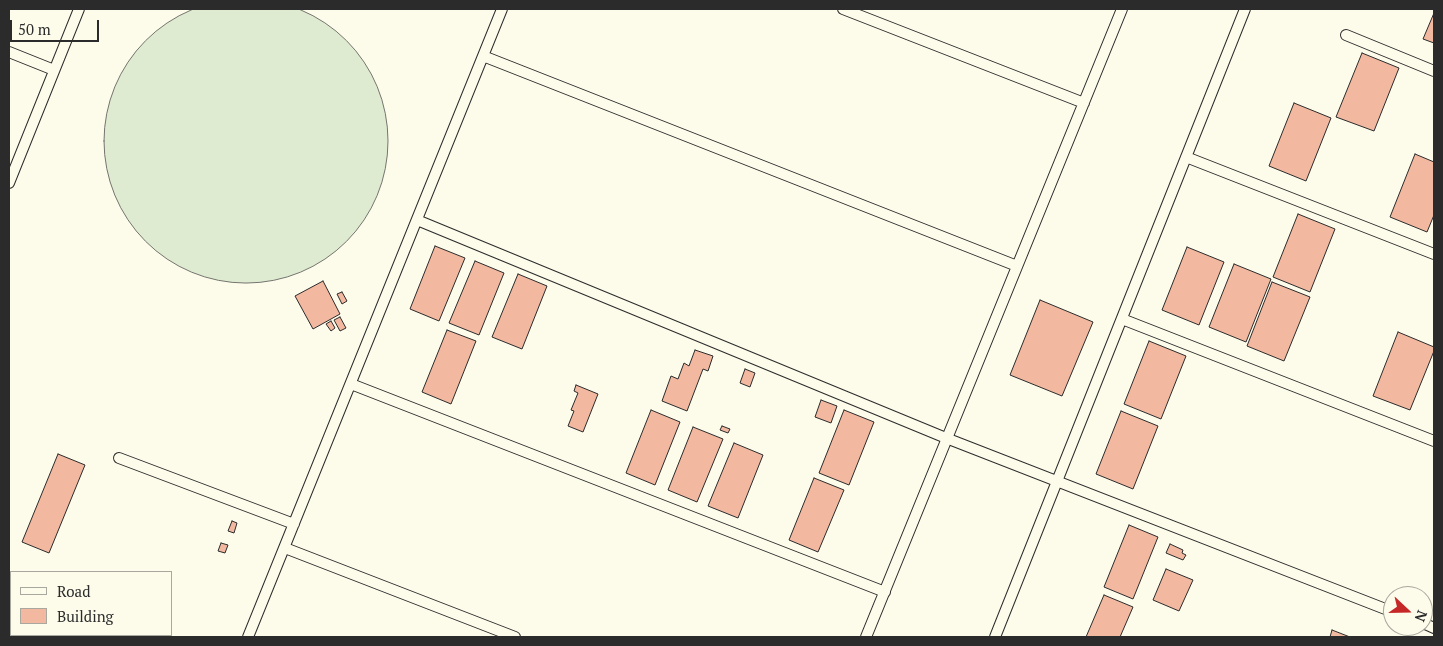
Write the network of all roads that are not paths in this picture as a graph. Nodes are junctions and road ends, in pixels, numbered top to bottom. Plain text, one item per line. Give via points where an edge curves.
1 (79, 9) edge
2 (502, 9) edge
3 (843, 9) edge
4 (1122, 9) edge
5 (1245, 9) edge
6 (1346, 35) dead end
7 (9, 52) edge
8 (483, 56) junction
9 (54, 70) junction
10 (1434, 71) edge
11 (1084, 103) junction
12 (1186, 157) junction
13 (9, 183) edge
14 (417, 220) junction
15 (1434, 254) edge
16 (1017, 266) junction
17 (1122, 319) junction
18 (351, 384) junction
19 (946, 438) junction
20 (1434, 441) edge
21 (119, 458) dead end
22 (1057, 481) junction
23 (294, 524) junction
24 (284, 548) junction
25 (885, 592) junction
26 (1383, 608) edge
27 (248, 637) edge
28 (515, 637) edge
29 (866, 637) edge
30 (995, 637) edge

1 - 9 street
2 - 8 street
3 - 11 street
4 - 11 street
5 - 12 street
6 - 10 street
7 - 9 street
8 - 14 street
8 - 16 street
9 - 13 street
11 - 16 street
12 - 15 street
12 - 17 street
14 - 18 street
14 - 19 street
16 - 19 street
17 - 20 street
17 - 22 street
18 - 23 street
18 - 25 street
19 - 22 street
19 - 25 street
21 - 23 street
22 - 26 street
22 - 30 street
23 - 24 street
24 - 27 street
24 - 28 street
25 - 29 street

